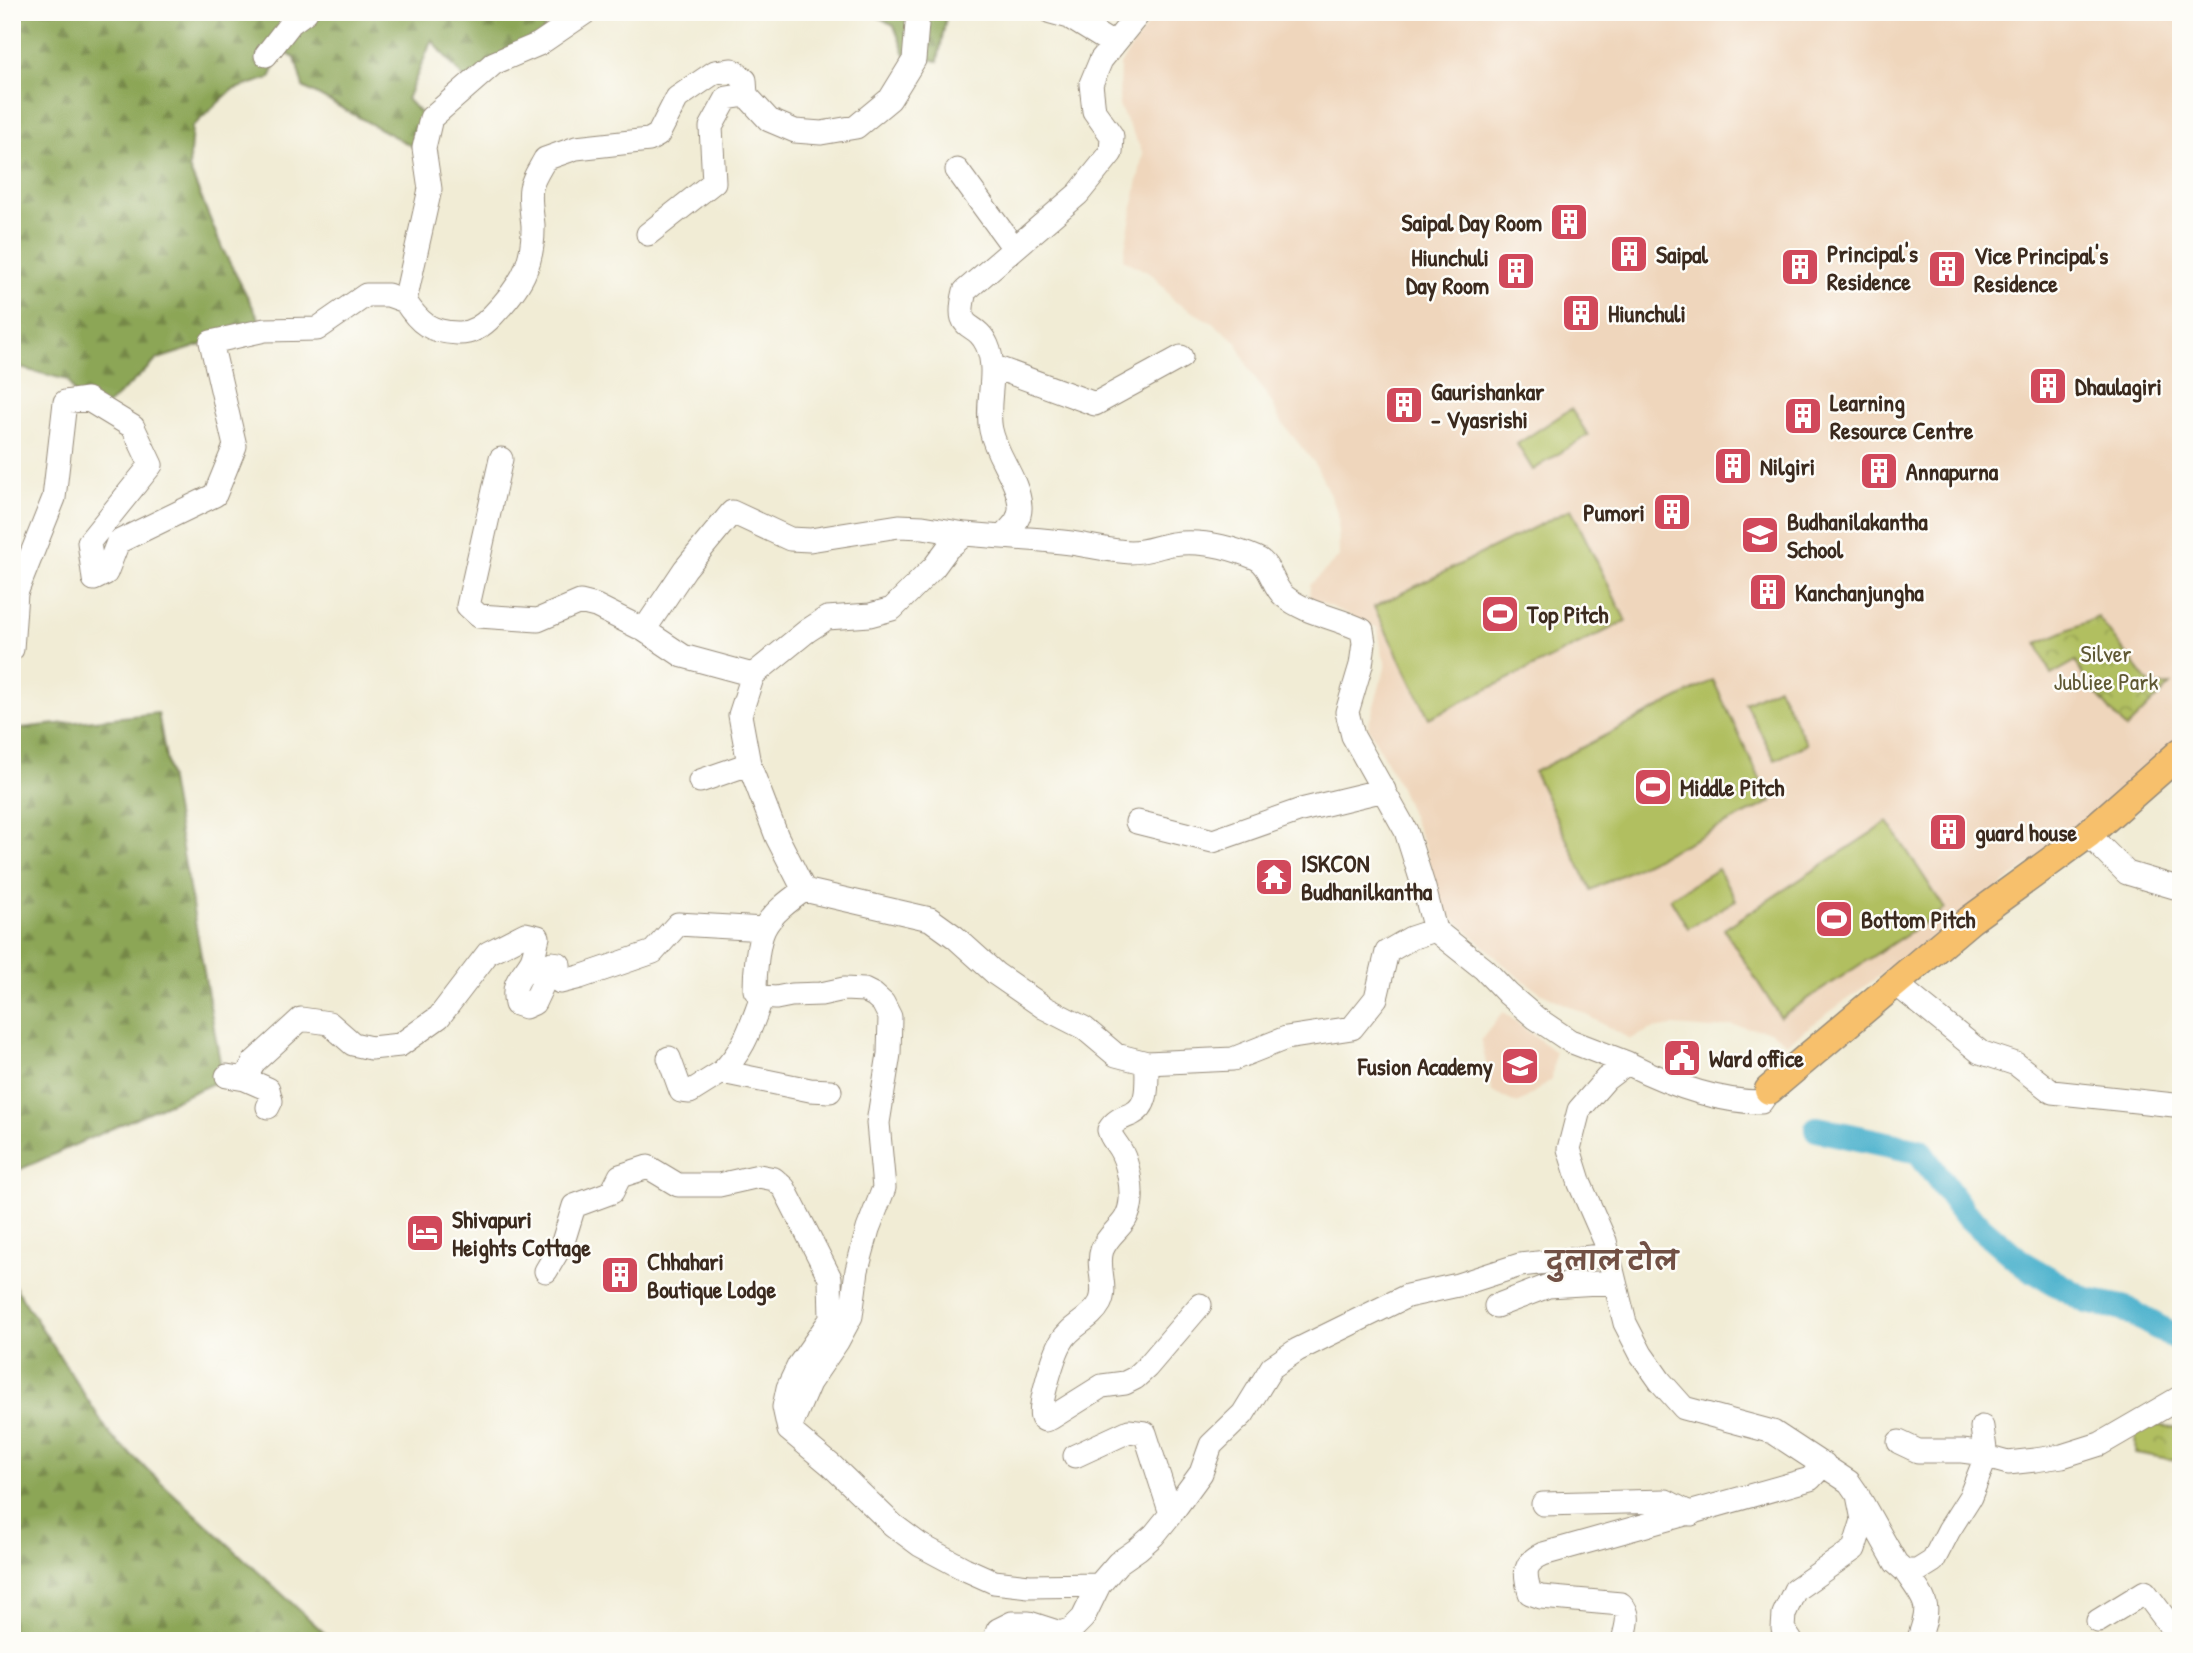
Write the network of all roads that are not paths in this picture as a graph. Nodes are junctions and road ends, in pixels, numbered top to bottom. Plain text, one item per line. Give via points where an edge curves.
1 (306, 12) edge
2 (586, 12) edge
3 (918, 12) edge
4 (1051, 12) edge
5 (1140, 12) edge
6 (1113, 44) junction
7 (266, 55) dead end
8 (746, 95) junction
9 (957, 170) dead end
10 (648, 234) dead end
11 (1014, 248) junction
12 (405, 301) junction
13 (1181, 357) dead end
14 (992, 366) junction
15 (501, 459) dead end
16 (965, 534) junction
17 (1002, 537) junction
18 (644, 629) junction
19 (12, 649) edge
20 (753, 675) junction
21 (2181, 752) edge
22 (749, 764) junction
23 (700, 781) dead end
24 (1384, 790) junction
25 (1137, 822) dead end
26 (2088, 834) junction
27 (2181, 889) edge
28 (804, 890) junction
29 (764, 929) junction
30 (1435, 930) junction
31 (1895, 983) junction
32 (762, 997) junction
33 (669, 1058) dead end
34 (1147, 1063) junction
35 (1627, 1063) junction
36 (722, 1072) junction
37 (1769, 1090) joint
38 (830, 1091) dead end
39 (2174, 1105) dead end
40 (268, 1108) dead end
41 (1609, 1255) junction
42 (546, 1271) dead end
43 (1615, 1282) junction
44 (1200, 1305) dead end
45 (1496, 1306) dead end
46 (2181, 1397) edge
47 (1983, 1427) dead end
48 (789, 1430) junction
49 (1899, 1442) dead end
50 (1074, 1456) dead end
51 (1985, 1456) junction
52 (1824, 1464) junction
53 (1858, 1495) junction
54 (1543, 1504) dead end
55 (1171, 1514) junction
56 (1691, 1514) junction
57 (1905, 1571) junction
58 (1099, 1585) junction
59 (2098, 1621) dead end
60 (2181, 1640) edge
61 (994, 1641) edge
62 (1623, 1641) edge
63 (1791, 1641) edge
64 (1918, 1641) edge

1 - 7 street
2 - 12 street via 539,44 494,63 431,118 424,148 430,189
3 - 8 street via 914,60 890,99 856,127 821,133 795,131 769,120
4 - 6 street via 1069,17
5 - 6 street
6 - 11 street via 1091,84 1094,111 1111,136 1111,153 1078,194
8 - 10 street via 727,97 711,127 714,182
8 - 12 street via 745,80 732,70 715,72 677,98 658,135 649,141 576,148 545,159 531,187 534,244 525,274 513,295 482,326 465,334 442,332 415,316
9 - 11 street
11 - 14 street via 965,291 961,307 964,323 986,343
12 - 19 street via 366,295 317,329 265,330 211,342 236,446 215,495 118,542 107,573 94,579 89,542 151,465 133,427 87,399 65,402 54,498 16,593
13 - 14 street via 1095,404
14 - 17 street via 991,431 1020,508 1017,522
15 - 18 street via 468,606 479,616 538,620 580,602
16 - 17 street
16 - 18 street via 899,526 790,540 732,512
16 - 20 street via 892,609 827,618
17 - 24 street via 1145,552 1171,544 1199,543 1259,559 1281,594 1304,609 1362,630 1361,665 1347,712 1353,736
18 - 20 street via 683,656
20 - 22 street via 740,716
21 - 26 main road
22 - 23 street
22 - 28 street via 777,837
24 - 25 street via 1301,810 1213,841
24 - 30 street via 1406,831
26 - 27 street via 2127,873
26 - 31 main road via 1970,920
28 - 29 street
28 - 34 street via 930,919 1045,1008 1084,1028 1116,1055
29 - 32 street via 755,969 755,990
29 - 40 street via 678,924 653,952 560,982 559,964 552,963 543,968 542,986 534,1003 525,1007 516,1004 513,992 532,960 538,937 525,934 488,953 439,1017 400,1045 371,1048 354,1044 329,1023 301,1019 236,1078 268,1089
30 - 34 street via 1387,952 1376,998 1352,1028 1286,1038 1233,1059
30 - 35 street via 1536,1018 1570,1041
31 - 37 main road
31 - 39 street via 1980,1052 2016,1064 2052,1092
32 - 36 street via 738,1056
32 - 48 street via 864,990 883,1003 890,1017 878,1123 884,1188 857,1270 851,1316 810,1383
33 - 36 street via 681,1091 690,1092
34 - 44 street via 1145,1101 1108,1129 1128,1170 1131,1200 1127,1220 1102,1252 1101,1301 1061,1341 1040,1406 1042,1418 1051,1418 1101,1386 1135,1378
35 - 37 street via 1697,1091 1744,1102 1761,1102
35 - 41 street via 1579,1110 1569,1149
36 - 38 street
41 - 43 street
41 - 55 street via 1520,1265 1407,1296 1297,1350 1272,1367 1243,1414 1211,1445 1201,1473
42 - 48 street via 563,1242 574,1206 612,1192 620,1176 648,1167 678,1185 774,1179 784,1188 830,1278 831,1320 788,1388 784,1407
43 - 45 street via 1548,1286
43 - 52 street via 1625,1323 1641,1354 1684,1408 1773,1432
46 - 51 street via 2100,1444 2062,1456 2008,1462
47 - 51 street
48 - 58 street via 893,1525 965,1569 994,1582
49 - 51 street via 1918,1451
50 - 55 street via 1129,1431 1145,1433
51 - 57 street via 1970,1497 1933,1560 1917,1571
52 - 53 street via 1849,1482
52 - 56 street via 1810,1479
53 - 57 street
53 - 63 street via 1863,1520 1854,1549 1795,1590 1784,1614 1783,1629
54 - 56 street via 1666,1501
55 - 58 street
56 - 62 street via 1544,1554 1533,1558 1526,1568 1530,1593 1621,1604 1628,1618
57 - 64 street via 1927,1611
58 - 61 street via 1083,1618 1072,1629 1060,1633 1012,1623 998,1630
59 - 60 street via 2145,1591

